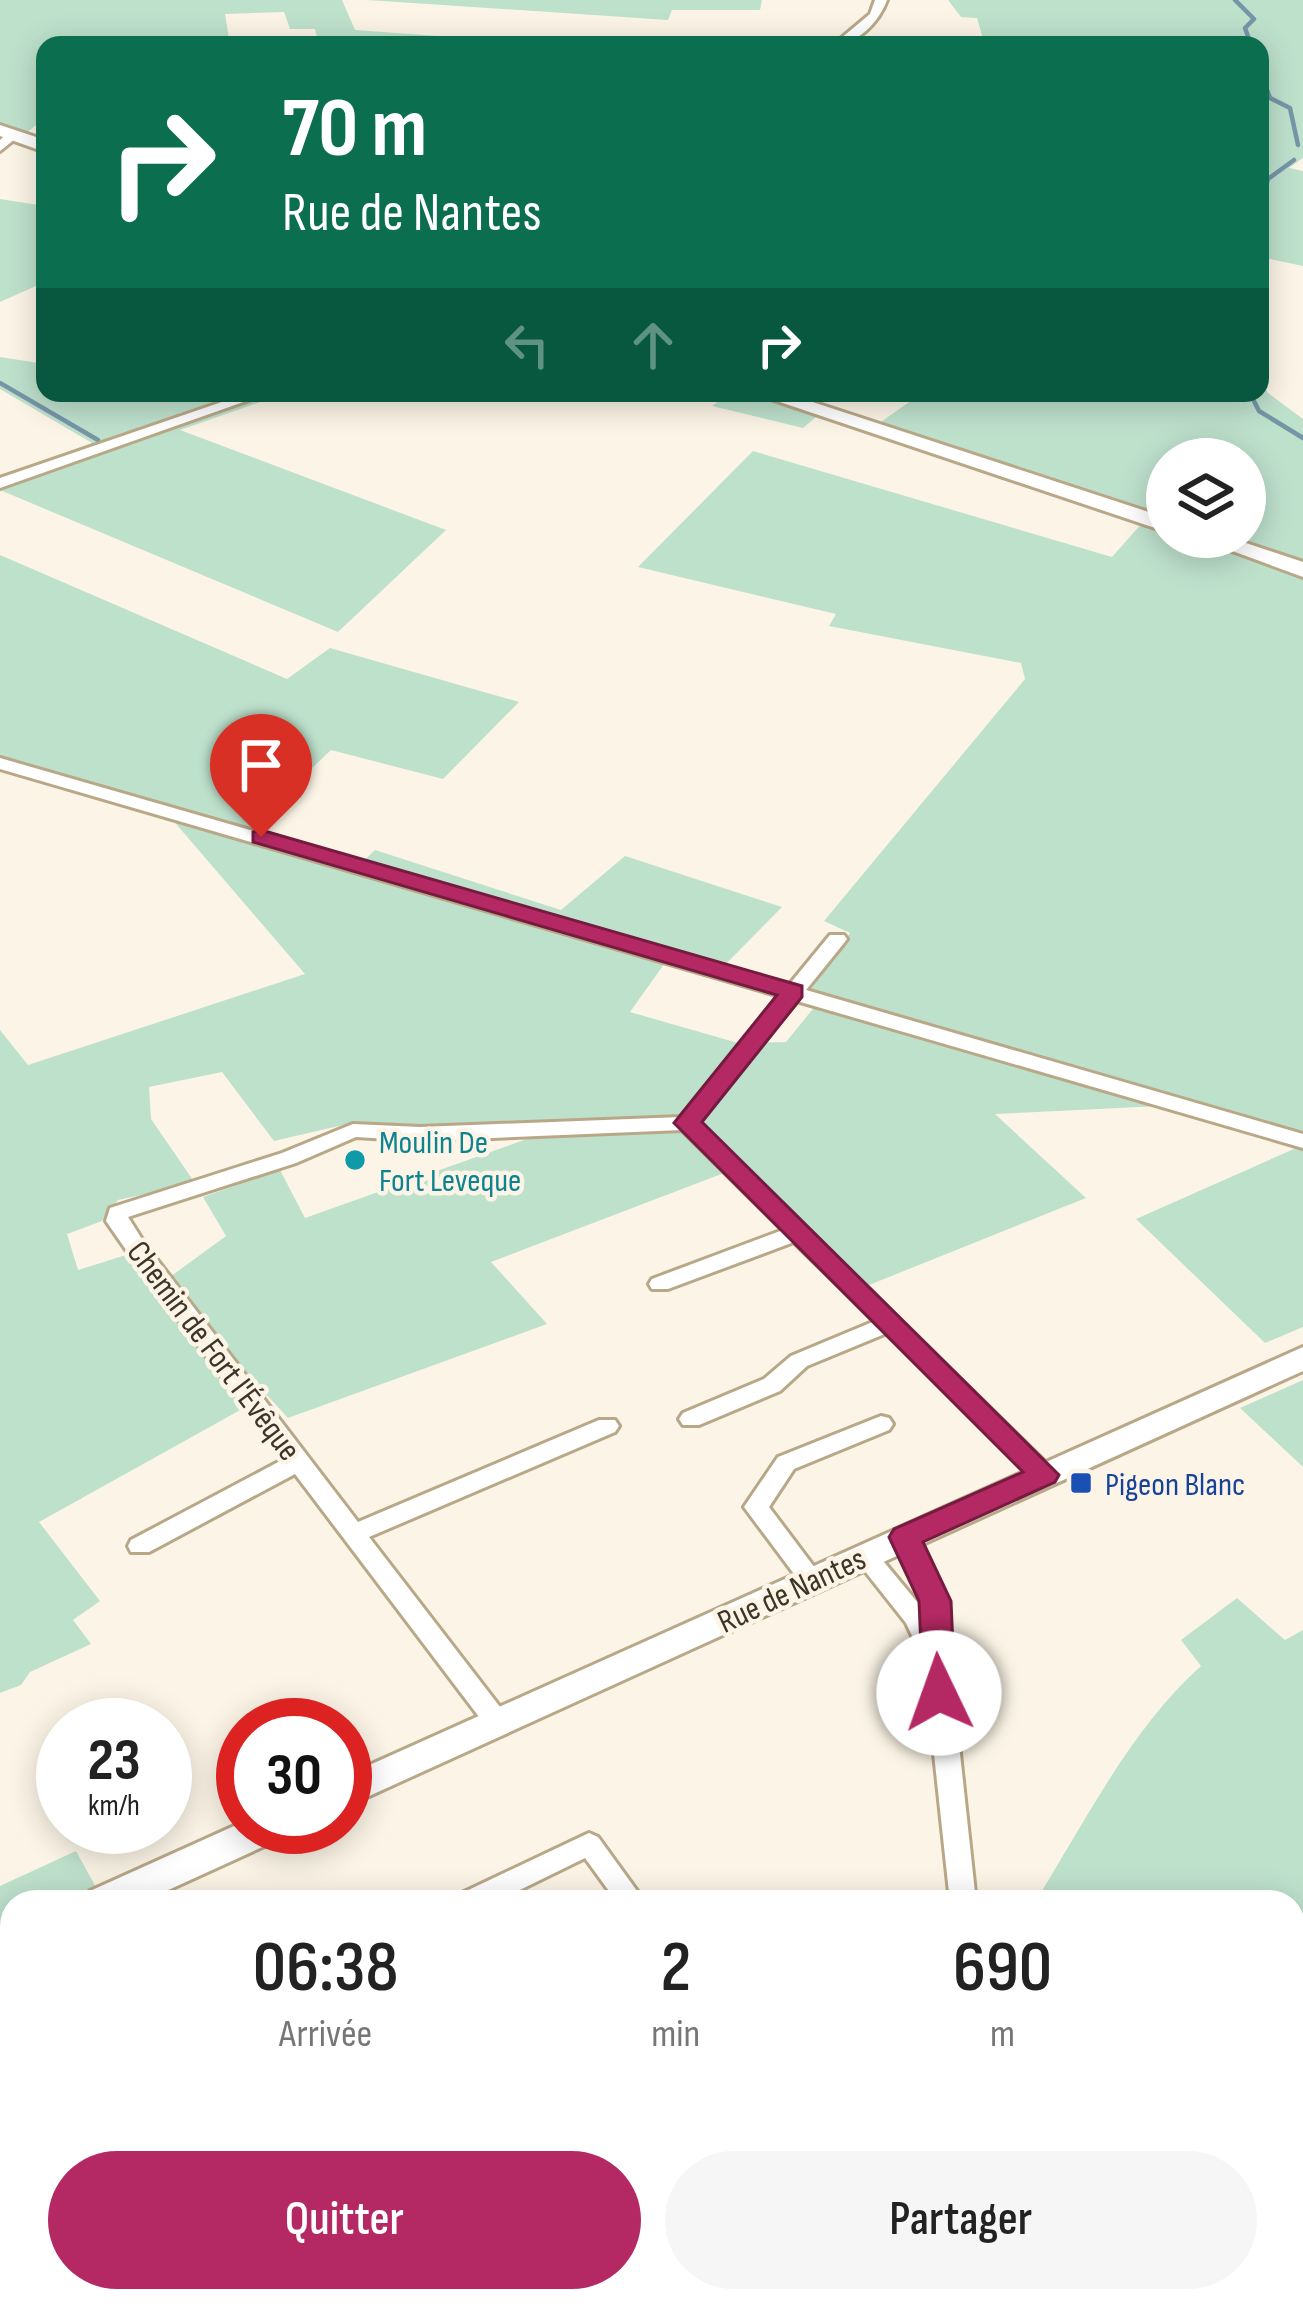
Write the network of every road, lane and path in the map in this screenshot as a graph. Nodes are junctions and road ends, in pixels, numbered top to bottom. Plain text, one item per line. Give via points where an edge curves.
1 (880, 5) edge
2 (848, 36) edge
3 (5, 137) edge
4 (36, 144) edge
5 (236, 402) edge
6 (791, 402) edge
7 (0, 483) edge
8 (1146, 517) edge
9 (1266, 558) edge
10 (1303, 570) edge
11 (0, 763) edge
12 (837, 939) dead end
13 (793, 992) junction
14 (687, 1123) junction
15 (1303, 1141) edge
16 (800, 1232) junction
17 (660, 1284) dead end
18 (890, 1324) junction
19 (1303, 1358) edge
20 (691, 1419) dead end
21 (881, 1424) dead end
22 (607, 1426) dead end
23 (300, 1461) junction
24 (1044, 1475) junction
25 (355, 1533) junction
26 (905, 1537) junction
27 (140, 1546) dead end
28 (865, 1556) junction
29 (812, 1580) junction
30 (937, 1661) junction
31 (498, 1723) junction
32 (372, 1780) edge
33 (216, 1851) edge
34 (130, 1890) edge
35 (495, 1890) edge
36 (623, 1890) edge
37 (962, 1890) edge

1 - 2 street
3 - 4 main road
5 - 7 street
6 - 8 main road
9 - 10 main road
11 - 13 street
12 - 13 street
13 - 14 street
13 - 15 street
14 - 16 street
14 - 23 street, Chemin de Fort l'Évêque via 353,1130 118,1213
16 - 17 street
16 - 18 street
18 - 20 street
18 - 24 street
19 - 24 main road, Rue de Nantes
21 - 29 street via 786,1463 756,1508
22 - 25 street
23 - 25 street, Chemin de Fort l'Évêque
23 - 27 street
24 - 26 main road, Rue de Nantes
25 - 31 street, Chemin de Fort l'Évêque
26 - 28 main road, Rue de Nantes
26 - 30 street via 935,1601
28 - 29 main road, Rue de Nantes
28 - 30 street via 916,1618
29 - 31 main road, Rue de Nantes
30 - 37 street
31 - 32 main road, Rue de Nantes
33 - 34 main road
35 - 36 street via 589,1844

